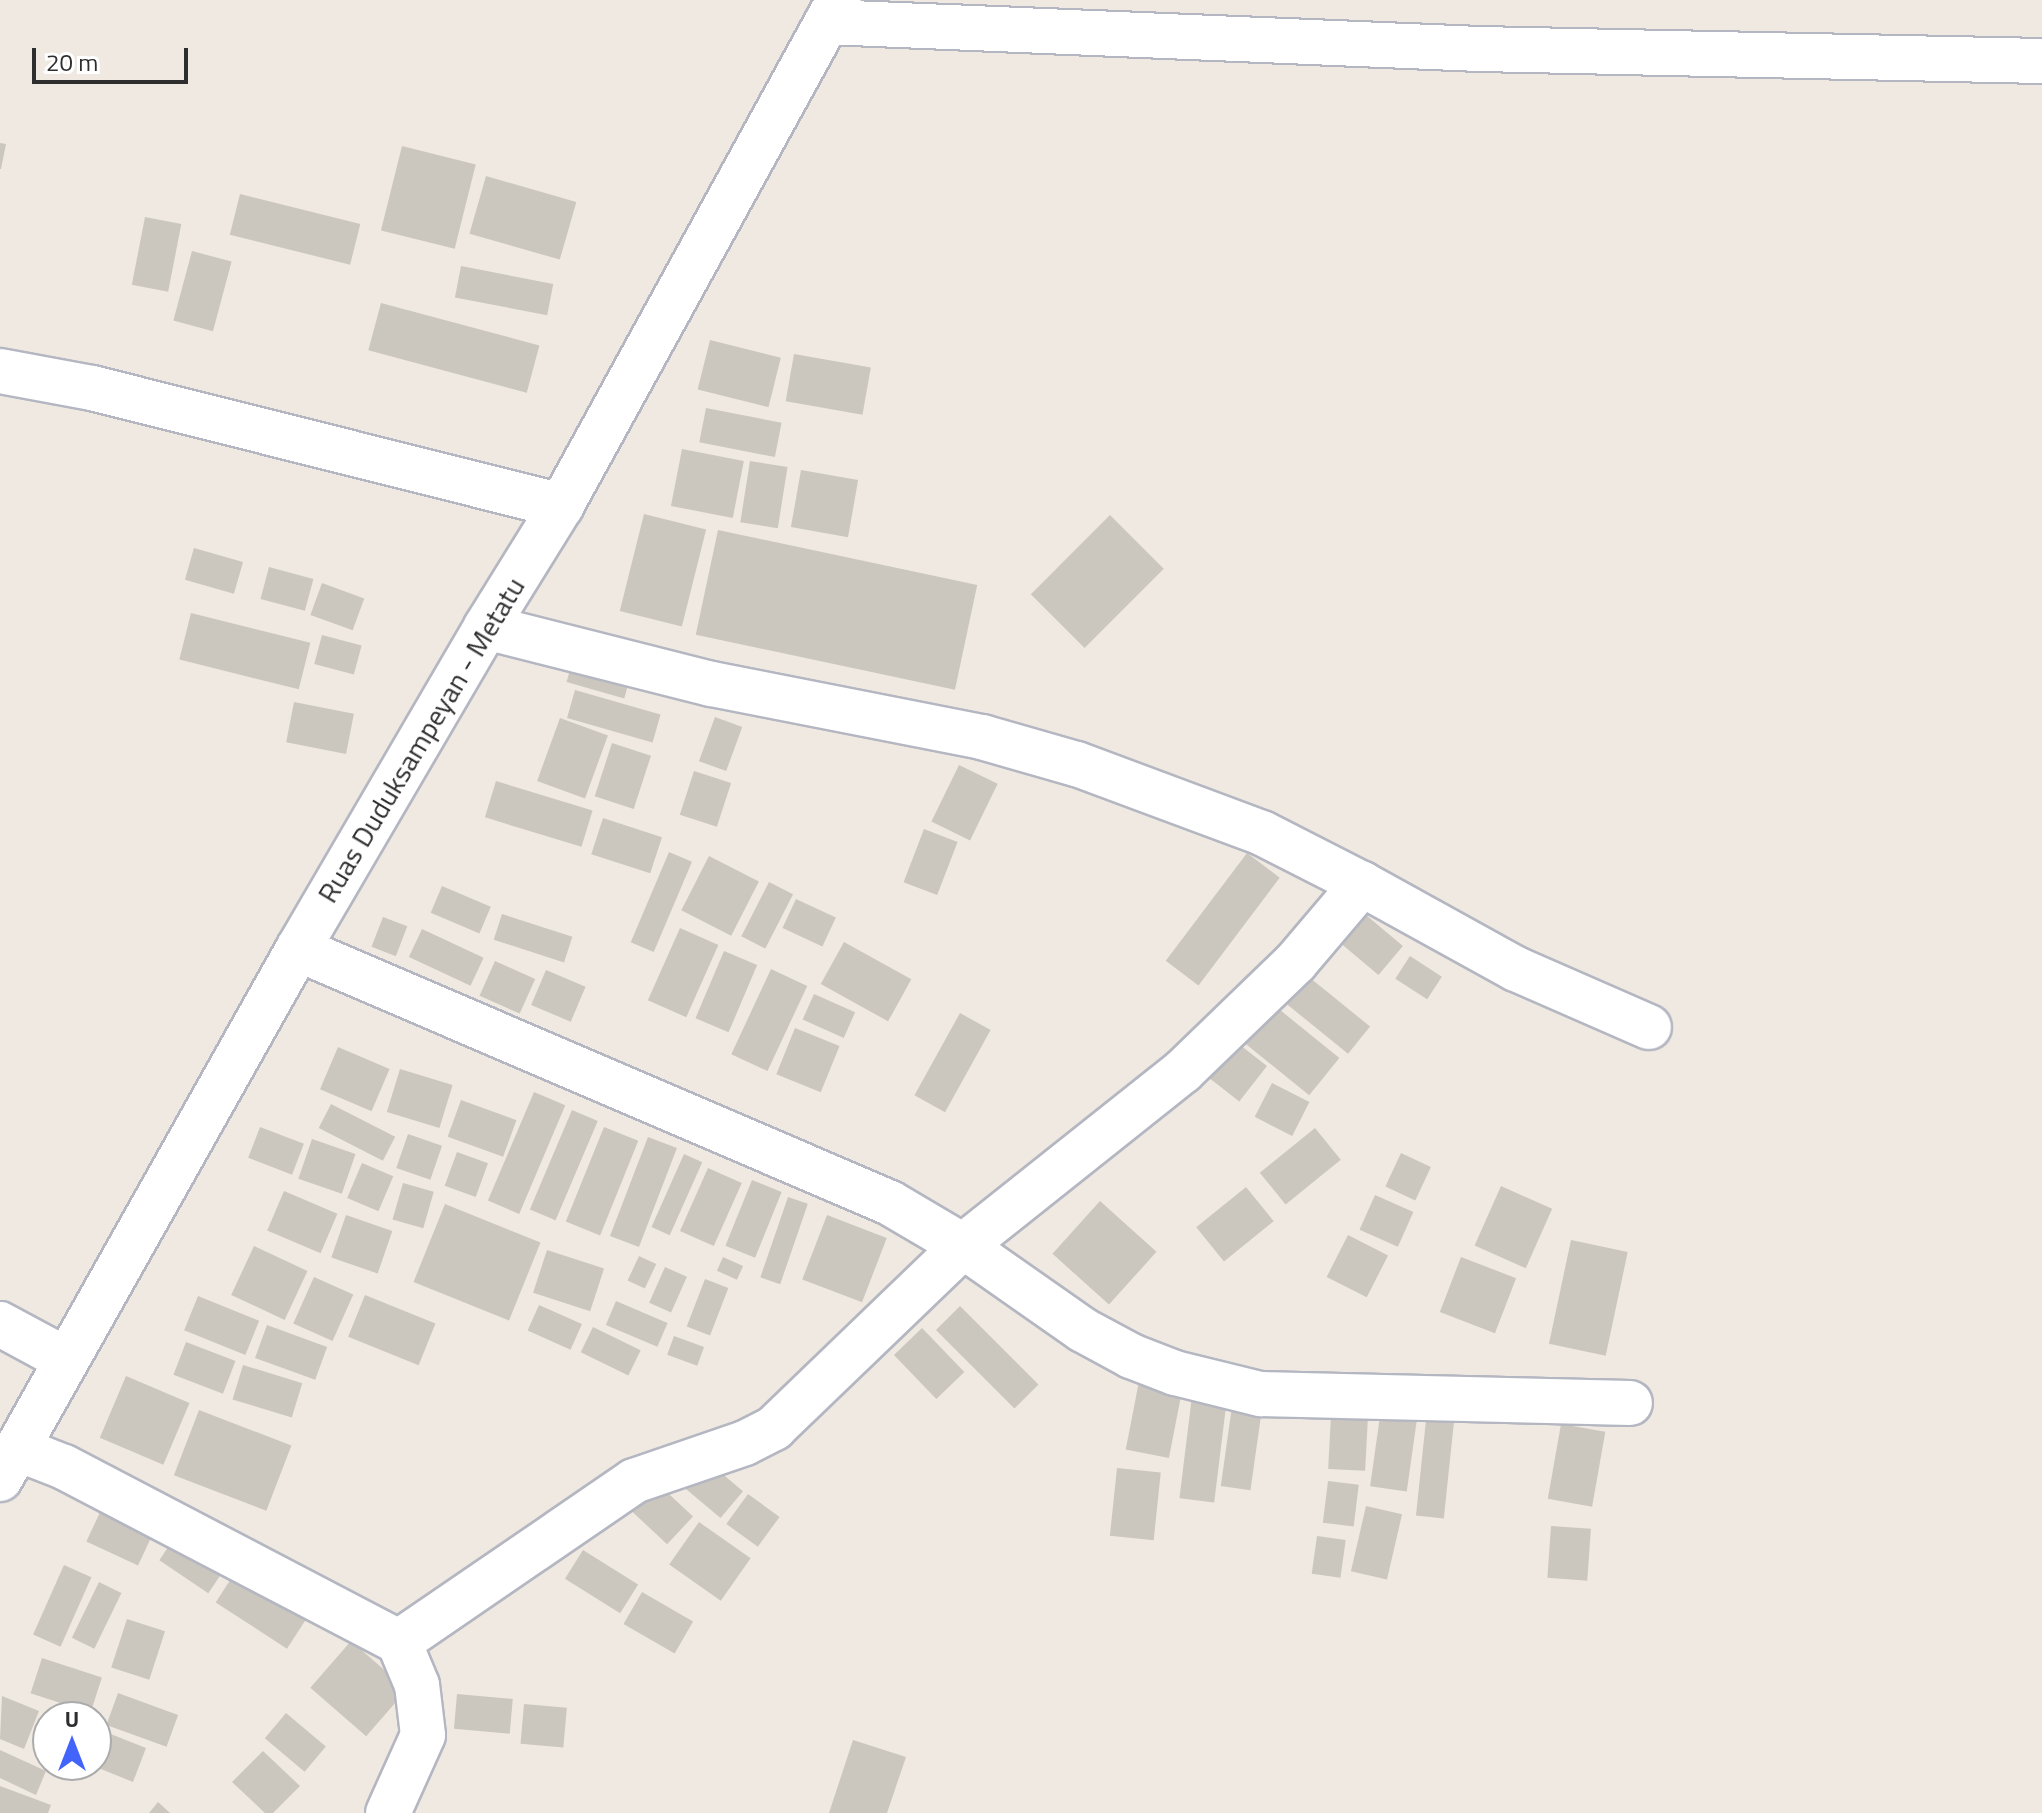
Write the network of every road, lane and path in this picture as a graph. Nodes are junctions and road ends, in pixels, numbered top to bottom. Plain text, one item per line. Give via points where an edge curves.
1 (833, 11) edge
2 (2042, 61) edge
3 (0, 371) edge
4 (561, 506) junction
5 (486, 627) junction
6 (1362, 884) junction
7 (298, 949) junction
8 (1649, 1027) dead end
9 (963, 1246) junction
10 (0, 1324) edge
11 (65, 1359) junction
12 (1630, 1403) dead end
13 (9, 1464) edge
14 (399, 1642) junction
15 (388, 1813) edge

1 - 2 street via 1479,49
1 - 4 street, Ruas Duduksampeyan - Metatu
3 - 4 street via 92,388
4 - 5 street, Ruas Duduksampeyan - Metatu
5 - 6 street via 711,684 982,737 1076,764 1262,833
5 - 7 street, Ruas Duduksampeyan - Metatu
6 - 8 street via 1516,969
6 - 9 street via 1295,963 1183,1071
7 - 9 street via 890,1203
7 - 11 street, Ruas Duduksampeyan - Metatu
9 - 12 street via 1044,1305 1131,1356 1260,1394
9 - 14 street via 774,1428 634,1481
10 - 11 street
11 - 13 street, Ruas Duduksampeyan - Metatu
13 - 14 street via 64,1467
14 - 15 street via 417,1685 423,1735

